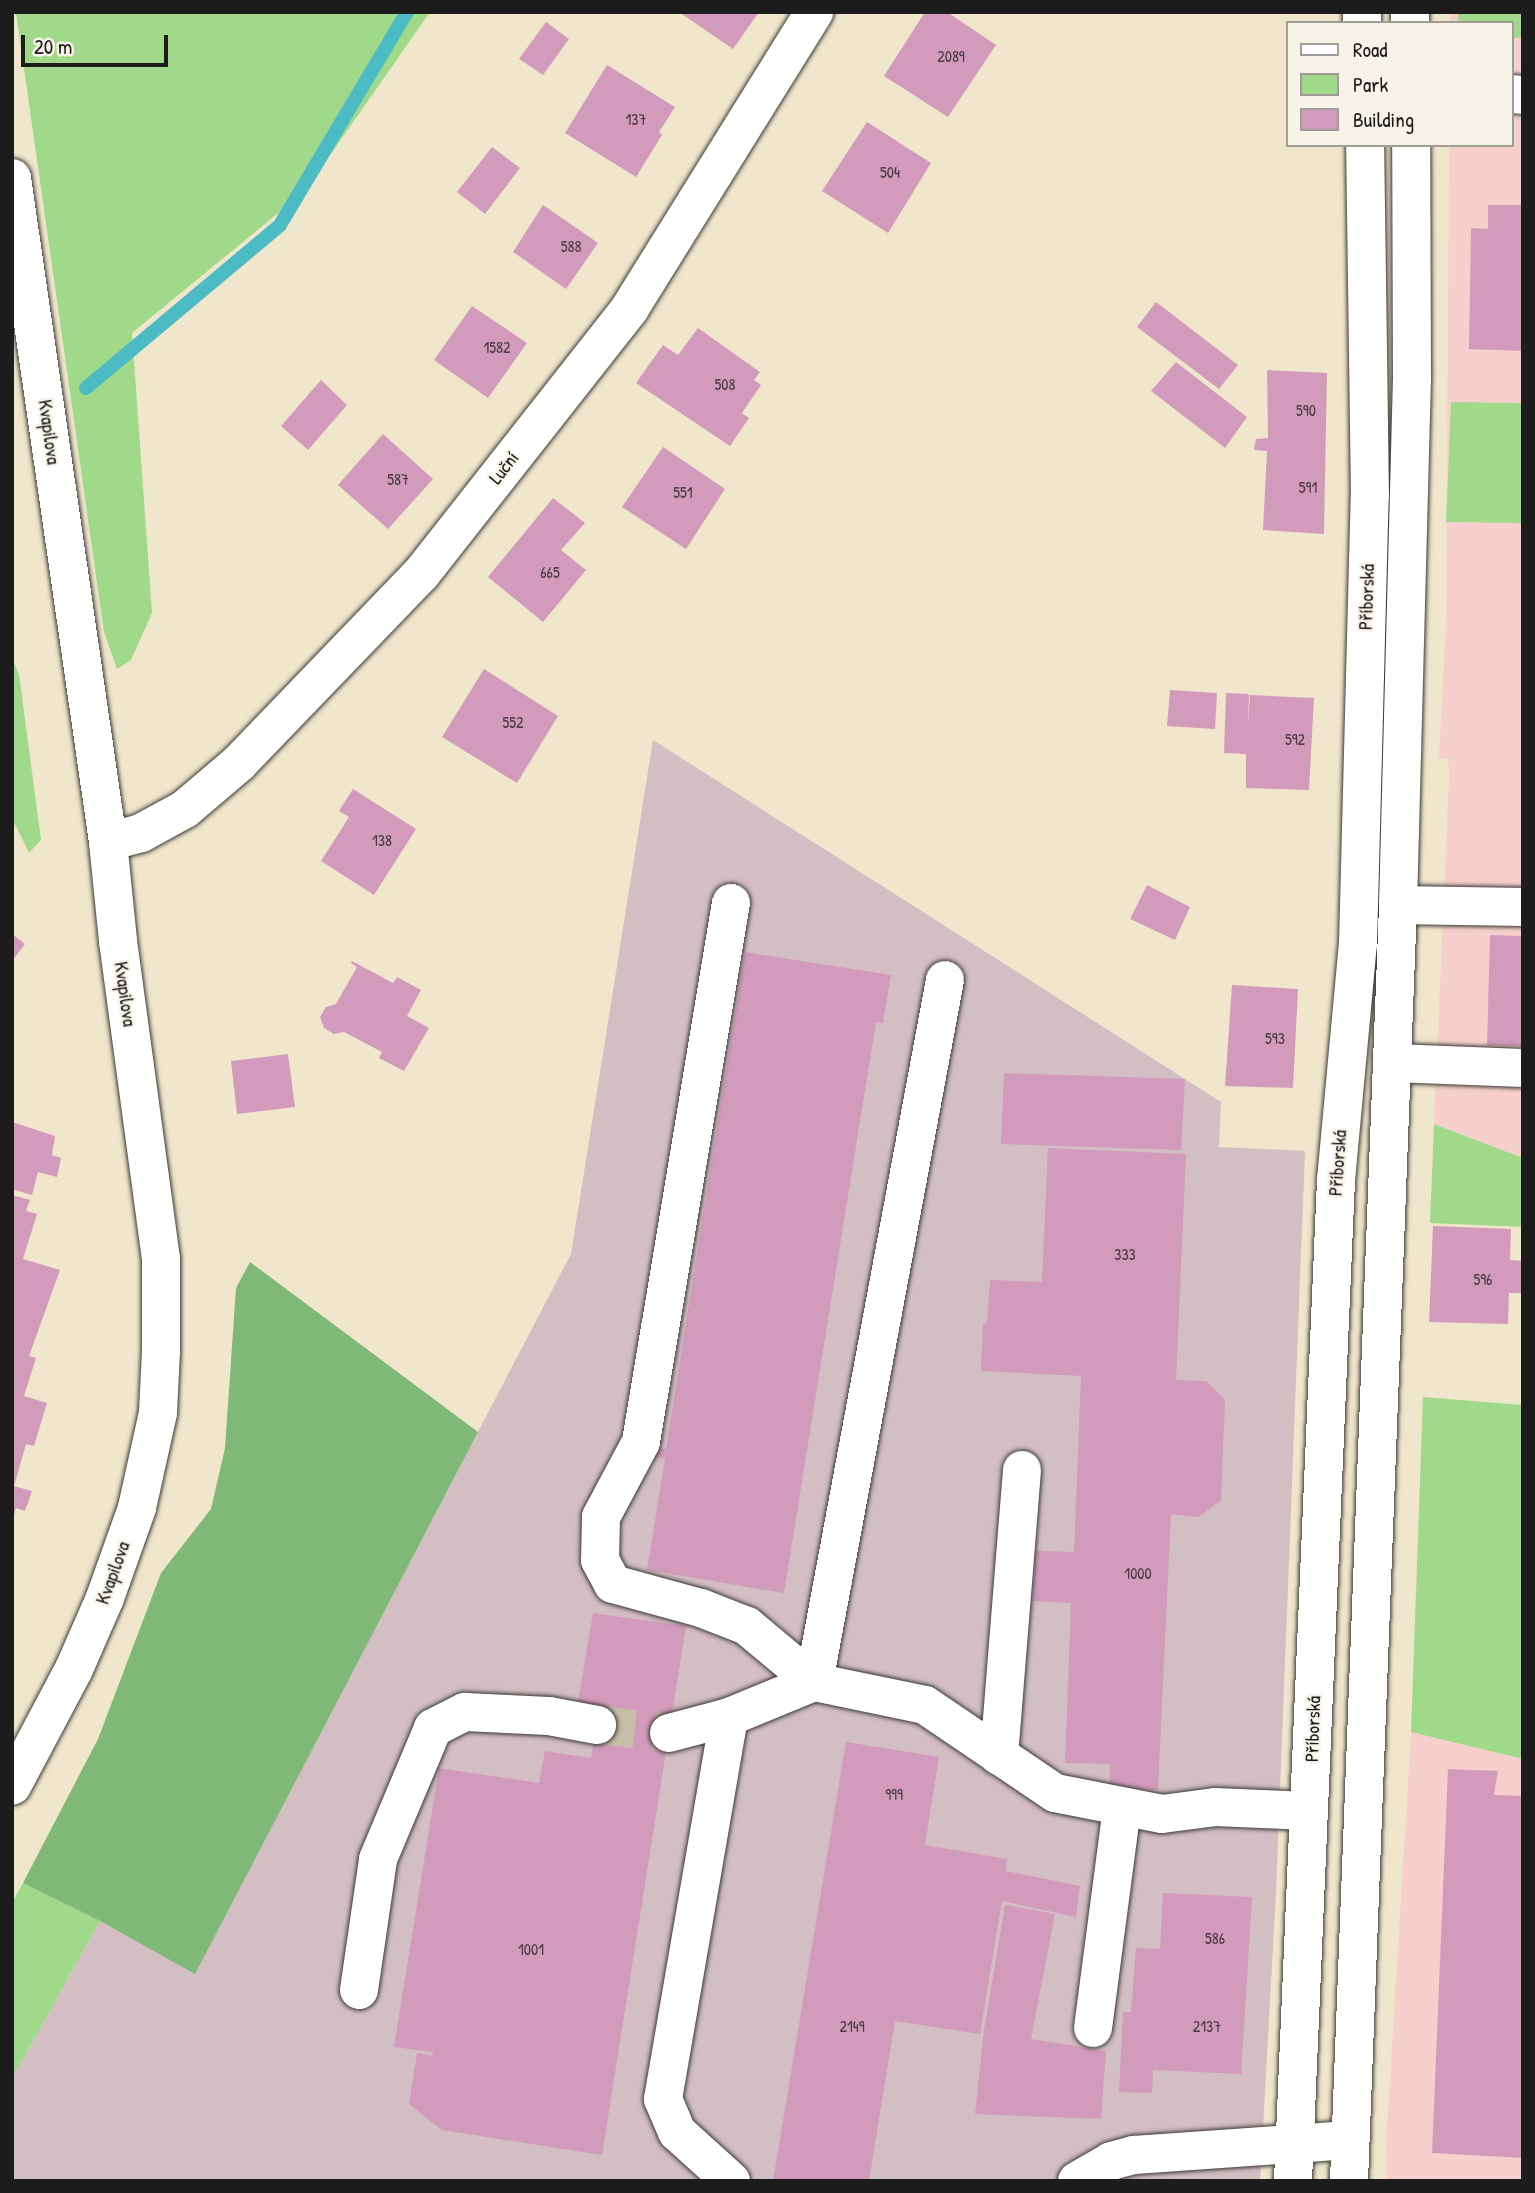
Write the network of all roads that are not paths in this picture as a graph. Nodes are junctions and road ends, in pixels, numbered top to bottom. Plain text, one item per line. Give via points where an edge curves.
1 (814, 12) edge
2 (1365, 147) edge
3 (1411, 147) edge
4 (12, 178) edge
5 (108, 842) junction
6 (731, 904) dead end
7 (1398, 905) junction
8 (1523, 907) edge
9 (945, 980) dead end
10 (1393, 1063) junction
11 (1523, 1068) edge
12 (1022, 1471) dead end
13 (814, 1682) junction
14 (729, 1717) junction
15 (597, 1725) tunnel mouth
16 (668, 1733) tunnel mouth
17 (999, 1756) junction
18 (12, 1786) edge
19 (1122, 1807) junction
20 (1309, 1811) junction
21 (359, 1990) dead end
22 (1093, 2028) dead end
23 (1349, 2140) junction
24 (1294, 2163) edge
25 (731, 2181) edge
26 (1077, 2181) edge
27 (1349, 2181) edge

1 - 5 main road, Luční via 630,308 421,574 239,763 185,809 141,833
2 - 20 main road, Příborská via 1370,496 1358,944 1336,1180
3 - 7 main road, Příborská via 1412,379
4 - 5 main road, Kvapilova
5 - 18 main road, Kvapilova via 161,1259 158,1413 137,1508 105,1598 74,1669
6 - 13 main road via 641,1442 601,1517 600,1560 612,1584 701,1608 747,1626
7 - 8 main road
7 - 10 main road, Příborská
9 - 13 main road
10 - 11 main road
10 - 23 main road, Příborská
12 - 17 main road
13 - 14 main road
13 - 17 main road via 925,1705
14 - 16 main road
14 - 25 main road via 663,2099 677,2132
15 - 21 main road via 549,1716 465,1712 433,1728 378,1859
17 - 19 main road via 1055,1793
19 - 20 main road via 1162,1814 1215,1807
19 - 22 main road
20 - 24 main road, Příborská
23 - 24 main road
23 - 27 main road, Příborská
24 - 26 main road via 1135,2155 1111,2161

